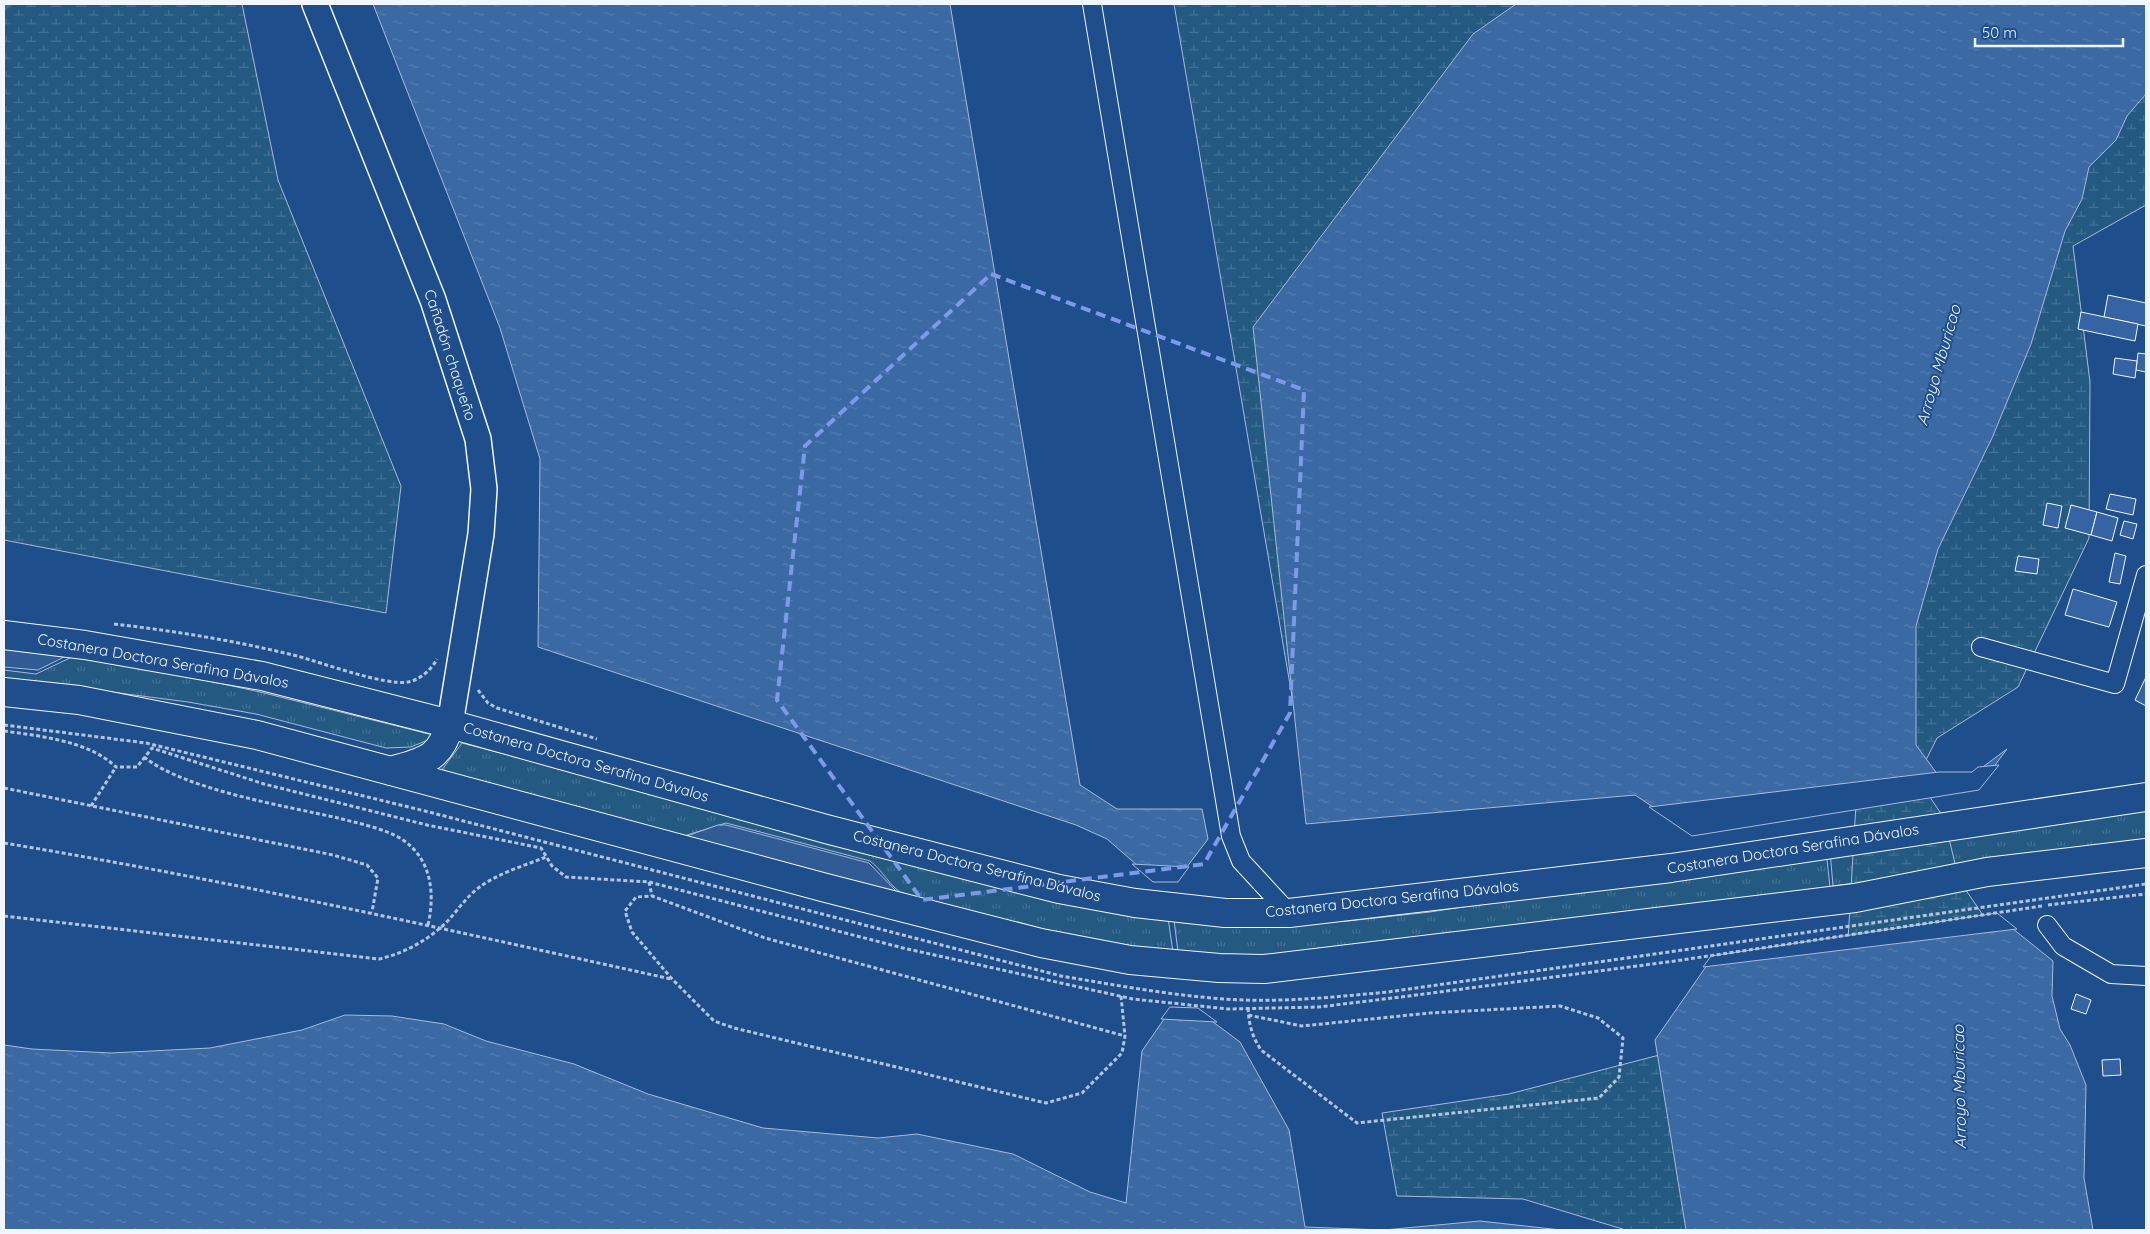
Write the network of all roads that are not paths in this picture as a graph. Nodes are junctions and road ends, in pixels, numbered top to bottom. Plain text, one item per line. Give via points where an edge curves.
1 (315, 4) edge
2 (1092, 4) edge
3 (2146, 575) edge
4 (4, 635) edge
5 (1981, 647) dead end
6 (4, 692) edge
7 (450, 724) junction
8 (390, 771) junction
9 (2146, 797) edge
10 (2146, 853) edge
11 (1290, 913) junction
12 (2046, 925) dead end
13 (2146, 976) edge

1 - 7 main road, Cañadón chaqueño via 433,300 478,439 484,489 481,534
2 - 11 street via 1231,836 1241,860
3 - 5 street via 2115,684
4 - 7 highway, Costanera Doctora Serafina Dávalos via 85,645 262,676
6 - 8 highway via 79,700 257,735
7 - 8 highway via 438,752 424,762
7 - 11 highway, Costanera Doctora Serafina Dávalos via 909,851 1059,889 1135,903 1225,913
8 - 10 highway via 1040,943 1130,960 1218,968 1264,969 1855,898 1987,872
9 - 11 highway, Costanera Doctora Serafina Dávalos via 1671,868
12 - 13 street via 2063,946 2111,974

